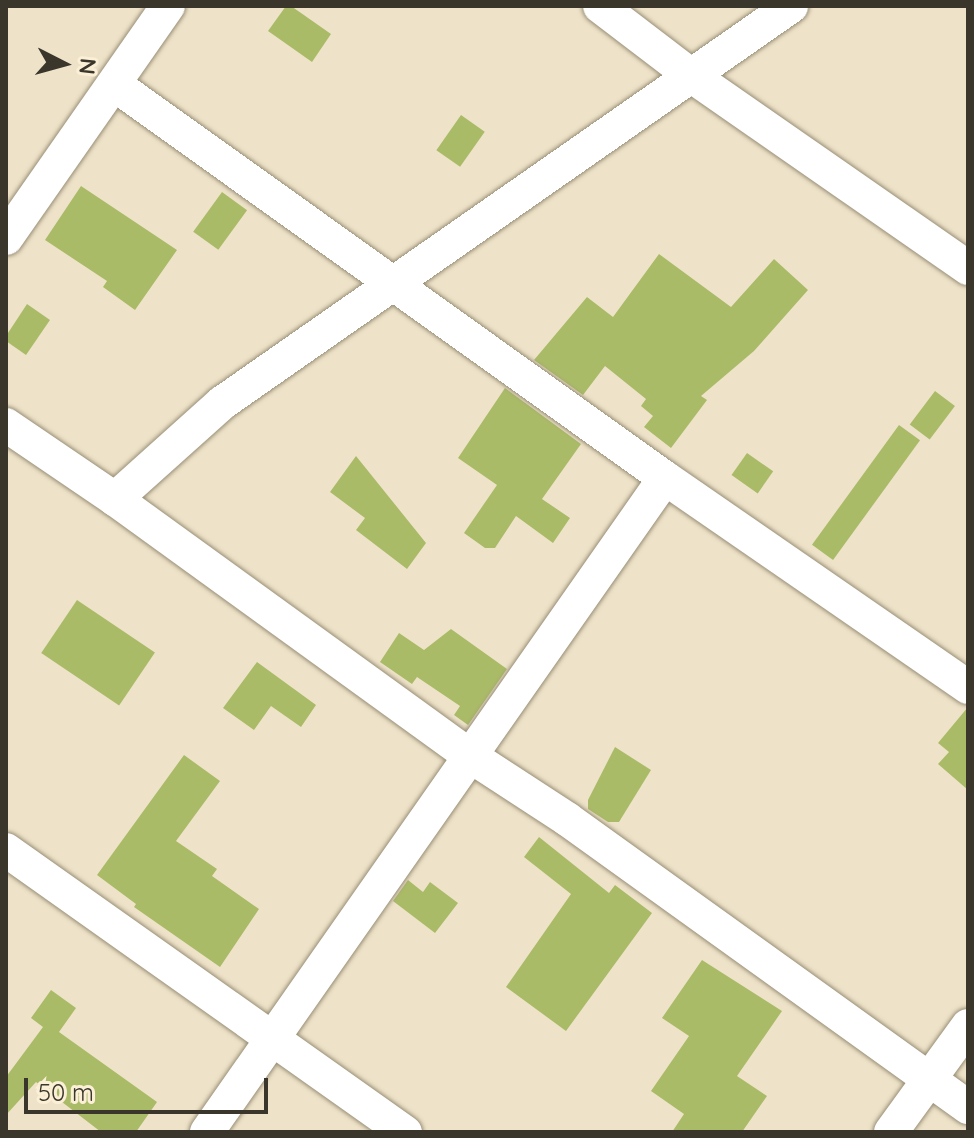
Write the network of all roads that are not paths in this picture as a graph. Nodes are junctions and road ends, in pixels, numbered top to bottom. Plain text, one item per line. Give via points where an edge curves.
1 (168, 6) edge
2 (600, 6) edge
3 (791, 6) edge
4 (689, 74) junction
5 (114, 84) junction
6 (6, 238) edge
7 (968, 268) edge
8 (397, 283) junction
9 (6, 425) edge
10 (665, 478) junction
11 (115, 499) junction
12 (968, 687) edge
13 (472, 757) junction
14 (6, 850) edge
15 (968, 1026) edge
16 (273, 1037) junction
17 (927, 1078) junction
18 (968, 1107) edge
19 (207, 1132) edge
20 (405, 1132) edge
21 (891, 1132) edge

1 - 5 street
2 - 4 street
3 - 4 street
4 - 7 street
4 - 8 street
5 - 6 street
5 - 8 street
8 - 10 street
8 - 11 street via 222,403
9 - 11 street
10 - 12 street
10 - 13 street
11 - 13 street
13 - 16 street
13 - 17 street via 567,819
14 - 16 street
15 - 17 street
16 - 19 street
16 - 20 street
17 - 18 street
17 - 21 street

